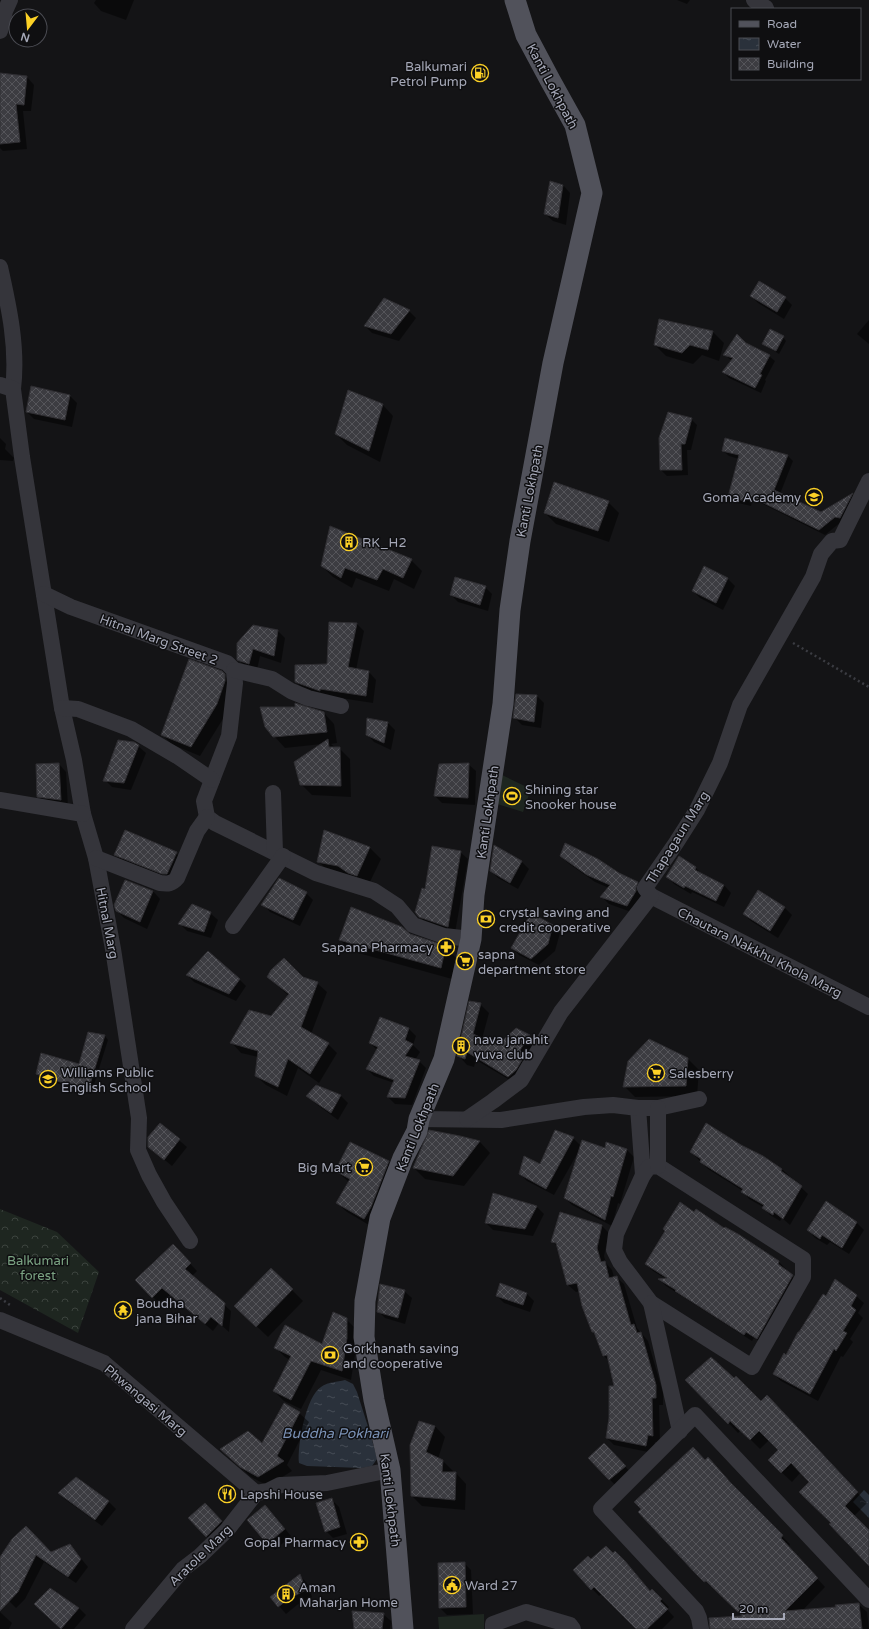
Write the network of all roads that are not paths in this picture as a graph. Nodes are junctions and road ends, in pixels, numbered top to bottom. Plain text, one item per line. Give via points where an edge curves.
1 (10, 0) edge
2 (516, 0) edge
3 (0, 31) edge
4 (0, 267) edge
5 (6, 387) edge
6 (869, 481) edge
7 (44, 594) junction
8 (234, 670) junction
9 (341, 706) dead end
10 (62, 708) junction
11 (212, 780) junction
12 (273, 793) dead end
13 (0, 800) edge
14 (83, 814) junction
15 (207, 817) junction
16 (279, 854) junction
17 (96, 858) junction
18 (651, 896) junction
19 (233, 926) dead end
20 (471, 939) junction
21 (869, 1007) edge
22 (699, 1099) dead end
23 (638, 1108) junction
24 (658, 1108) junction
25 (419, 1119) junction
26 (467, 1119) junction
27 (658, 1166) junction
28 (643, 1175) junction
29 (190, 1241) dead end
30 (651, 1303) junction
31 (0, 1320) edge
32 (680, 1431) junction
33 (390, 1470) junction
34 (256, 1493) junction
35 (869, 1600) edge
36 (133, 1629) edge
37 (403, 1629) edge
38 (493, 1629) edge
39 (573, 1629) edge
40 (701, 1629) edge

1 - 3 street
2 - 20 main road, Kanti Lokhpath via 526,34 575,125 592,193 553,363 520,541 510,610 502,704 474,895
4 - 5 street, Hitnal Marg via 11,316 15,373
5 - 7 street, Hitnal Marg via 22,457
6 - 18 street, Thapagaun Marg via 840,540 832,541 821,554 813,577 740,705 720,763 697,810 645,888
7 - 8 street, Hitnal Marg Street 2 via 71,607 227,663
7 - 10 street, Hitnal Marg
8 - 9 street via 272,679 290,691
8 - 11 street, Hitnal Marg Street 2 via 235,683 228,736
10 - 11 street via 78,709 131,729
10 - 14 street, Hitnal Marg
11 - 15 street, Hitnal Marg Street 2 via 204,801
12 - 16 street
13 - 14 street
14 - 17 street, Hitnal Marg
15 - 16 street
15 - 17 street via 196,831 174,882 160,883
16 - 19 street
16 - 20 street via 316,873 374,891 397,906 413,925 444,936
17 - 29 street, Hitnal Marg via 139,1118 138,1150 160,1195
18 - 21 street, Chautara Nakkhu Khola Marg
18 - 26 street, Thapagaun Marg via 561,1012 521,1080
20 - 25 main road, Kanti Lokhpath via 444,1059
22 - 24 street
23 - 24 street
23 - 26 street via 613,1105 501,1120
23 - 28 street
24 - 27 street
25 - 26 street
25 - 33 main road, Kanti Lokhpath via 417,1131 380,1218 365,1301 364,1337 374,1400
27 - 28 street via 649,1167
27 - 30 street via 803,1260 803,1277 752,1367
28 - 30 street via 616,1234 614,1250
30 - 32 street
31 - 34 street, Phwangasi Marg via 104,1363
32 - 35 street via 695,1416
32 - 40 street via 601,1509 696,1610
33 - 34 street via 327,1483 280,1485
33 - 37 main road, Kanti Lokhpath
34 - 36 street, Aratole Marg via 227,1530 183,1569
38 - 39 street via 493,1624 526,1612 570,1625

